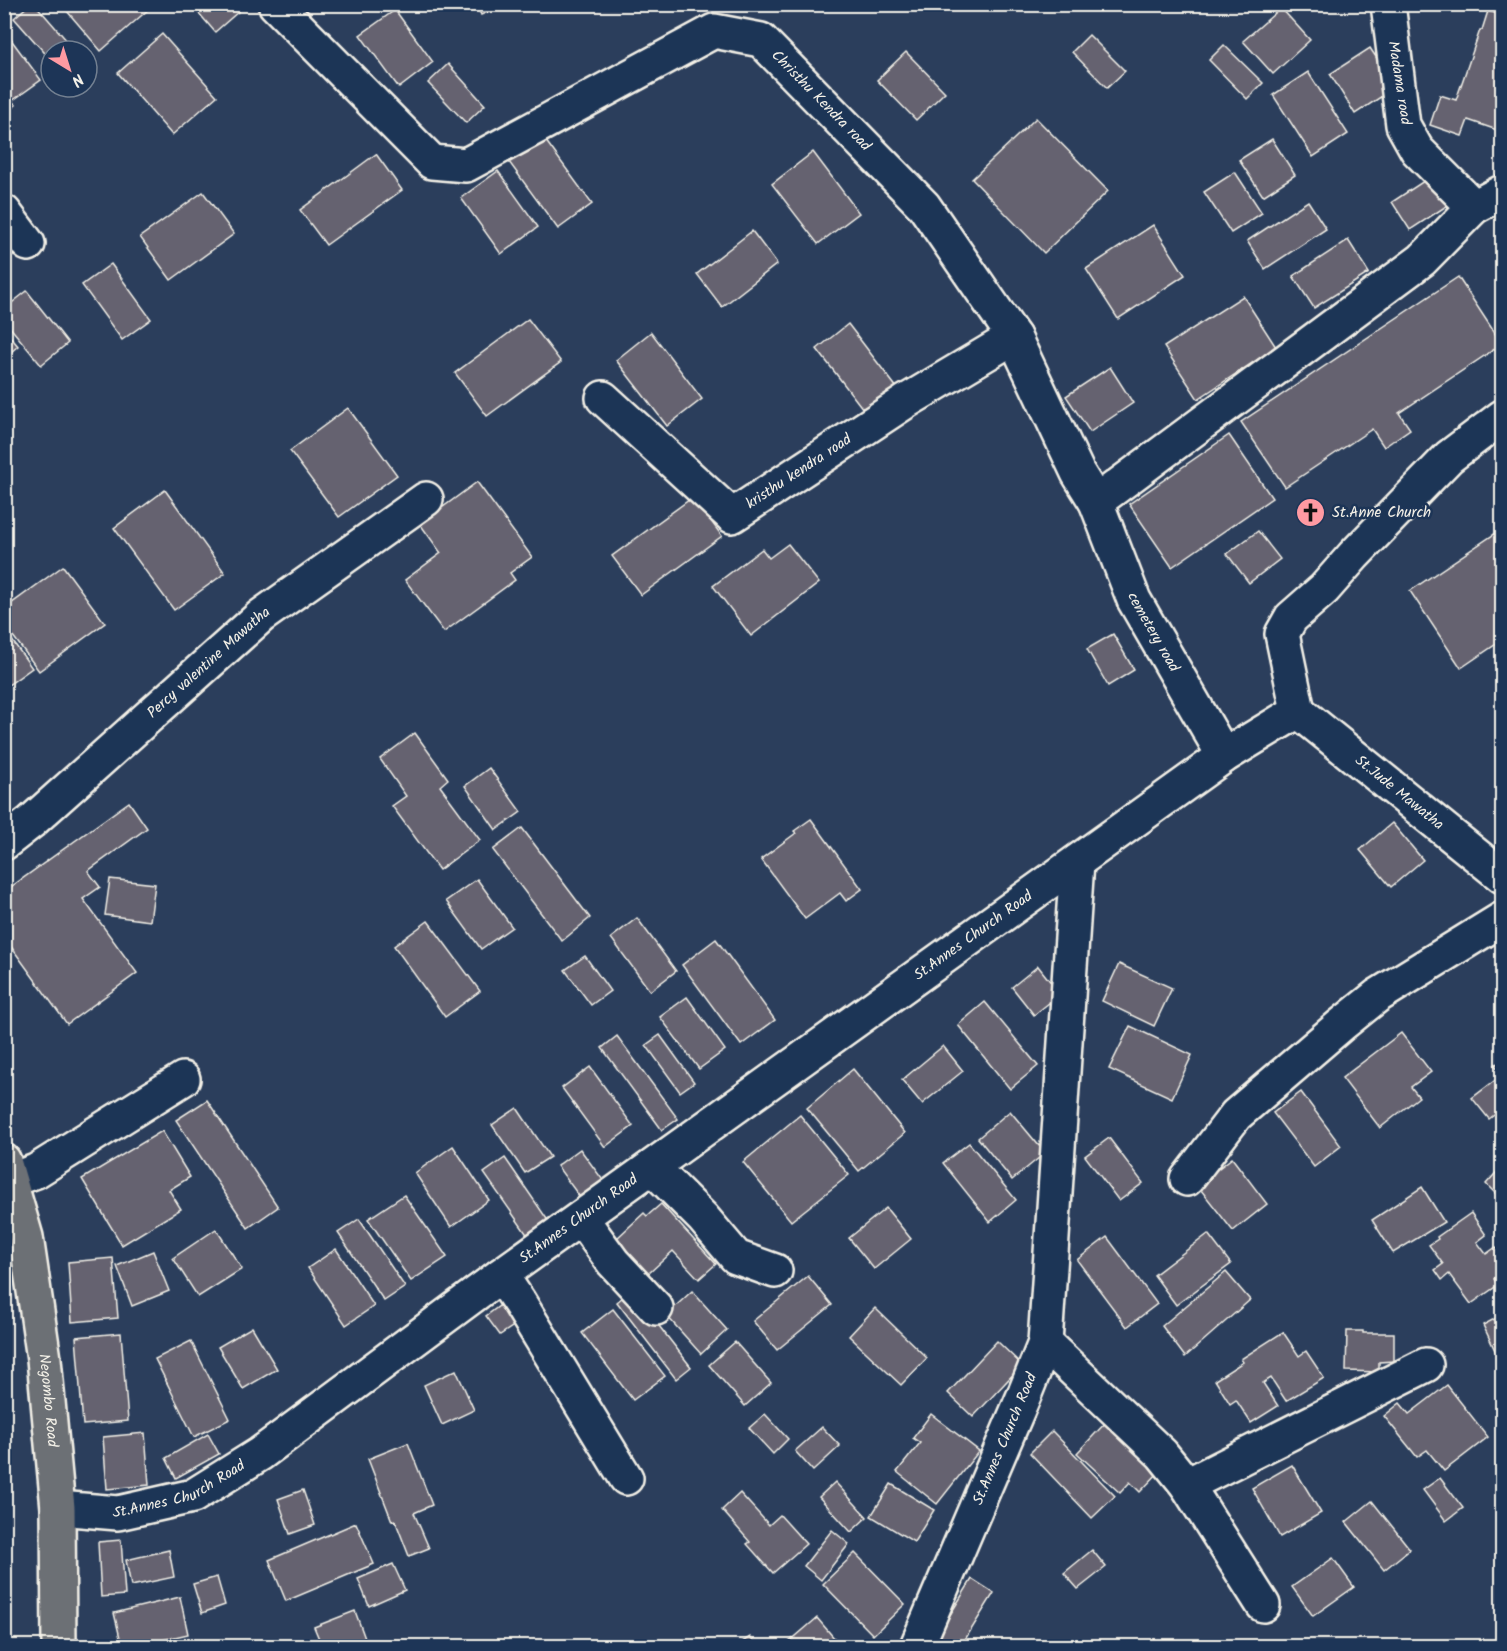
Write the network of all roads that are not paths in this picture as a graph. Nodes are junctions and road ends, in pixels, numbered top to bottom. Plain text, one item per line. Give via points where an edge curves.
1 (275, 4) edge
2 (1388, 4) edge
3 (1503, 192) edge
4 (1474, 207) junction
5 (4, 212) edge
6 (28, 244) dead end
7 (1014, 337) junction
8 (603, 398) dead end
9 (1503, 417) edge
10 (426, 499) dead end
11 (1096, 502) junction
12 (1298, 711) junction
13 (1224, 756) junction
14 (4, 843) edge
15 (1077, 862) junction
16 (1503, 876) edge
17 (1503, 918) edge
18 (183, 1079) dead end
19 (652, 1167) junction
20 (8, 1170) edge
21 (1187, 1179) dead end
22 (580, 1218) junction
23 (776, 1271) dead end
24 (501, 1275) junction
25 (656, 1308) dead end
26 (1045, 1343) junction
27 (1426, 1365) dead end
28 (626, 1478) dead end
29 (1187, 1485) junction
30 (58, 1508) junction
31 (1263, 1605) dead end
32 (59, 1647) edge
33 (917, 1647) edge

1 - 7 street, Christhu Kendra road via 432,162 466,165 714,31 761,40 924,206
2 - 4 street, Madama road via 1402,125 1417,150
3 - 4 street
4 - 11 street via 1422,260
5 - 6 street
7 - 8 street, kristhu kendra road via 904,402 732,516
7 - 11 street, Christhu Kendra road via 1078,473
9 - 12 street via 1449,457 1324,589 1291,618 1282,634
10 - 14 street, Percy valentine Mawatha via 261,616
11 - 13 street, cemetery road via 1134,600
12 - 13 street, St.Annes Church Road
12 - 16 street, St.Jude Mawatha
13 - 15 street, St.Annes Church Road
15 - 19 street, St.Annes Church Road
15 - 26 street, St.Annes Church Road
17 - 21 street via 1377,996 1341,1025 1236,1115
18 - 20 street via 36,1171
19 - 22 street, St.Annes Church Road
19 - 23 street via 736,1257
20 - 30 highway, Negombo Road via 26,1237 41,1337
22 - 24 street, St.Annes Church Road
22 - 25 street via 613,1262
24 - 28 street
24 - 30 street, St.Annes Church Road via 260,1454 193,1496 118,1513
26 - 29 street via 1162,1454
26 - 33 street, St.Annes Church Road
27 - 29 street
29 - 31 street
30 - 32 highway, Negombo Road

